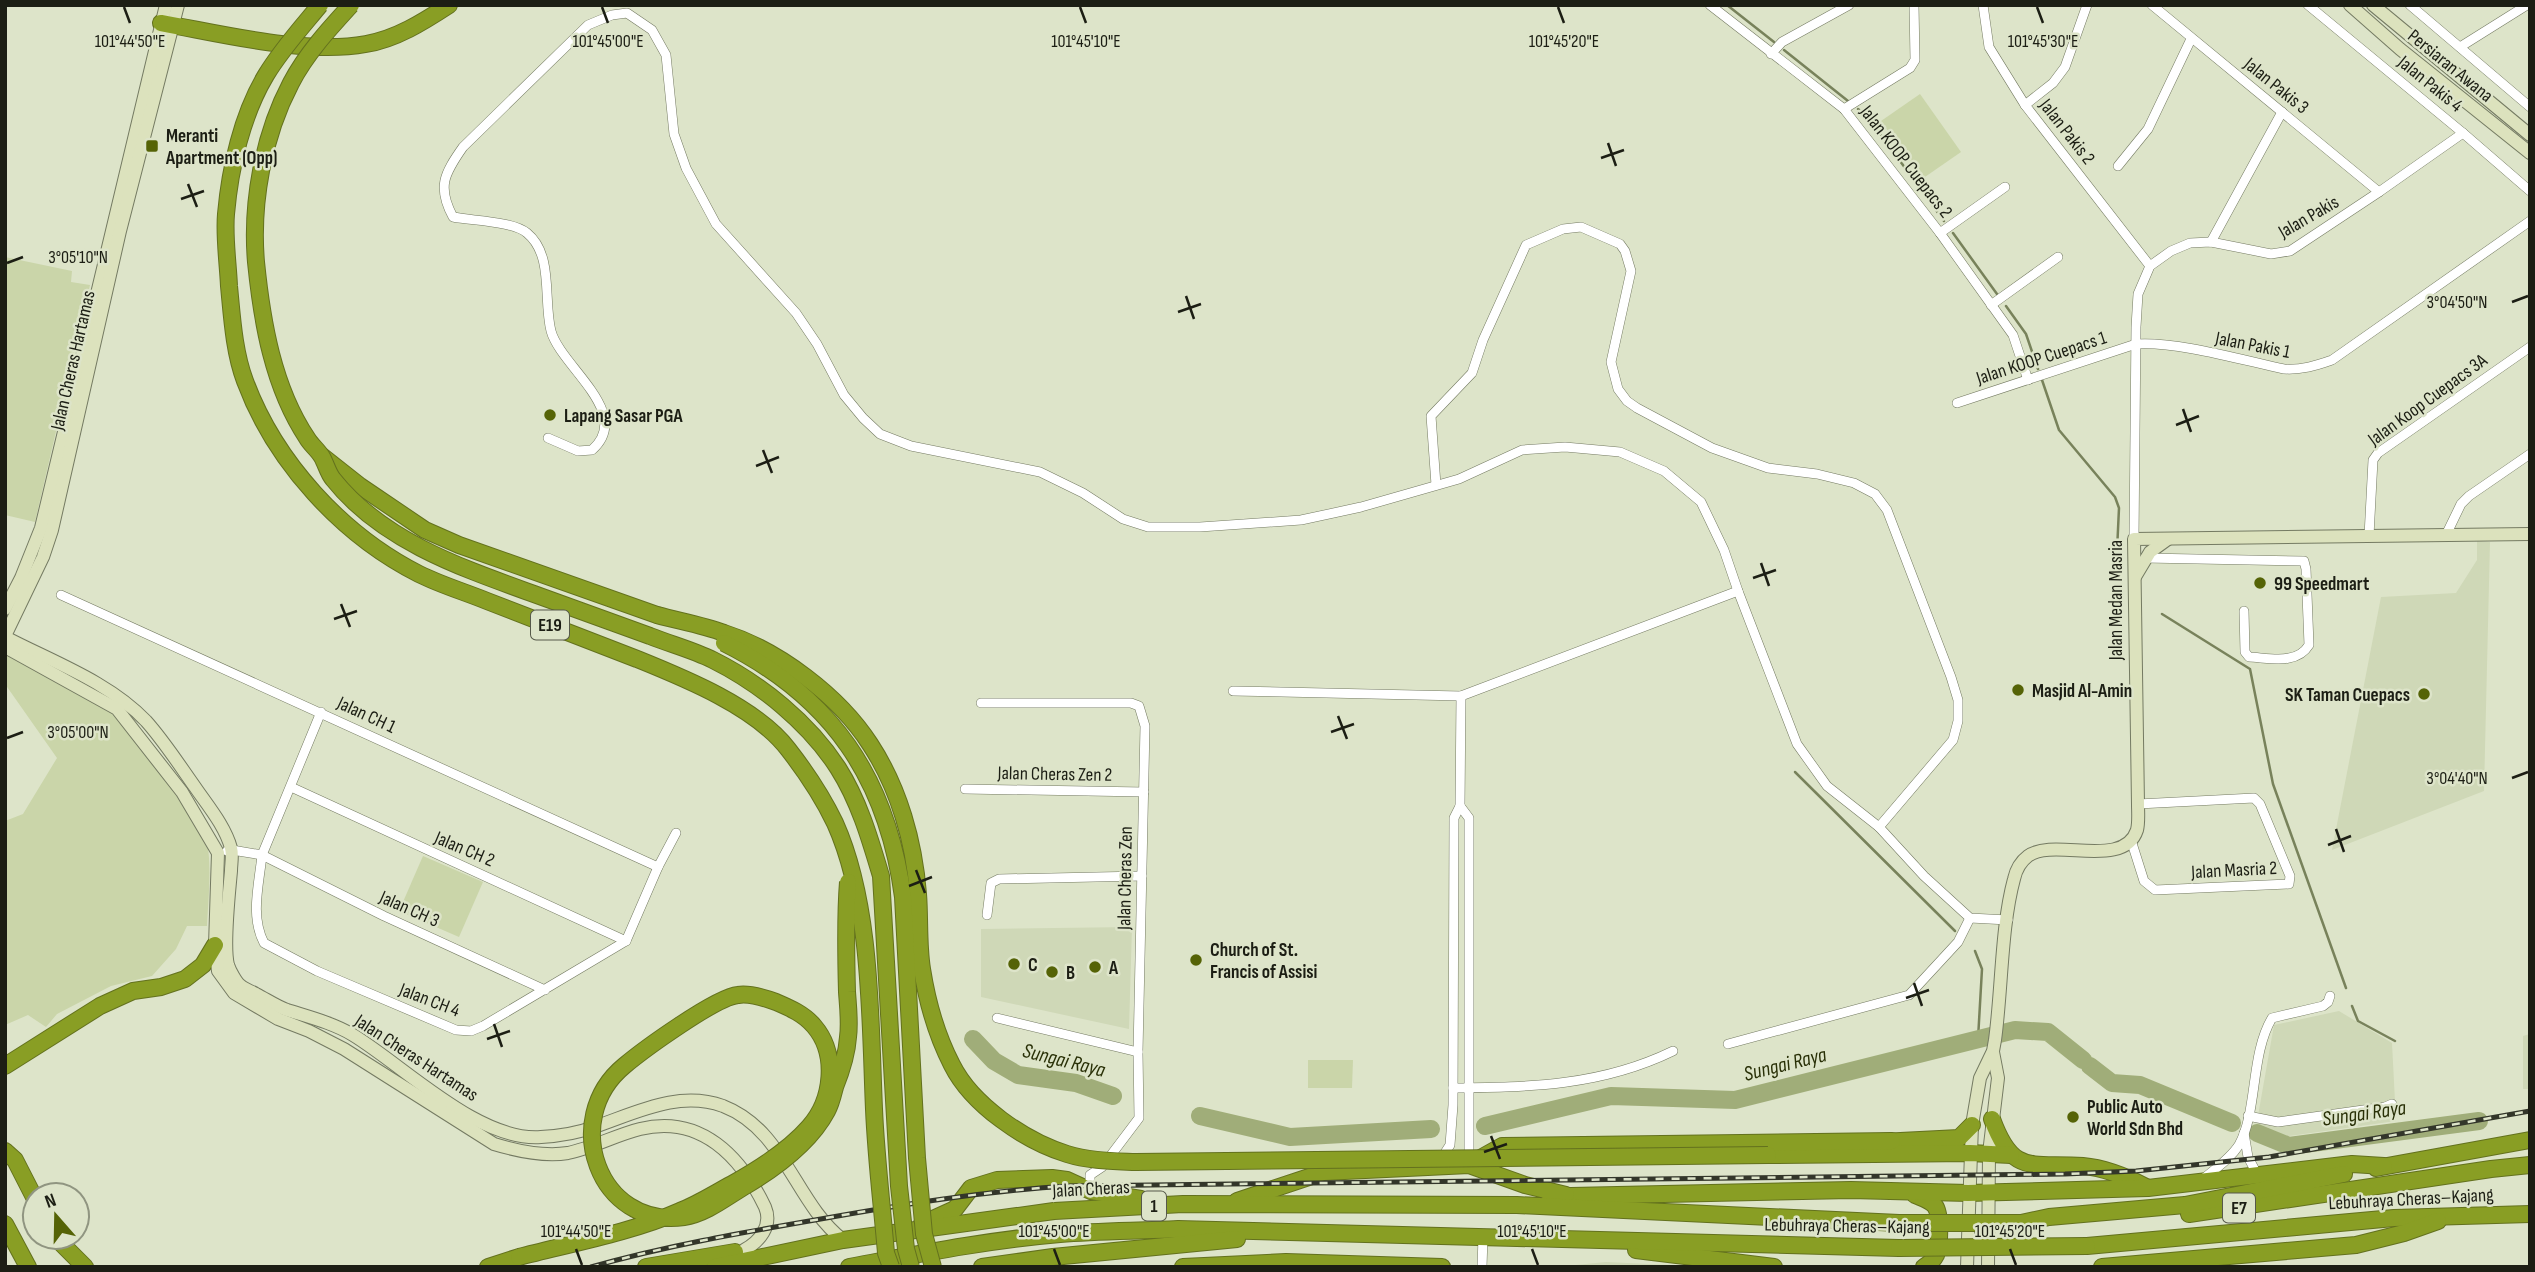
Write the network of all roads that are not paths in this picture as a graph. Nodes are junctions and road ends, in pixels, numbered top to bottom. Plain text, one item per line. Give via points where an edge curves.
1 (166, 5) edge
2 (178, 5) edge
3 (320, 5) edge
4 (351, 5) edge
5 (449, 5) edge
6 (1710, 5) edge
7 (1849, 5) edge
8 (1914, 5) edge
9 (1983, 5) edge
10 (2087, 5) edge
11 (2152, 5) edge
12 (2308, 5) edge
13 (2350, 5) edge
14 (2373, 5) edge
15 (2410, 5) edge
16 (2527, 5) edge
17 (167, 24) junction
18 (2191, 39) junction
19 (2460, 47) junction
20 (1771, 54) junction
21 (2487, 100) junction
22 (2529, 104) edge
23 (2025, 105) junction
24 (1844, 109) junction
25 (2477, 110) junction
26 (2283, 112) junction
27 (2463, 133) junction
28 (2530, 135) edge
29 (2530, 153) edge
30 (2118, 166) dead end
31 (2005, 187) dead end
32 (2530, 191) edge
33 (2379, 192) junction
34 (2530, 221) edge
35 (1940, 233) junction
36 (2211, 242) junction
37 (2058, 257) dead end
38 (2150, 266) junction
39 (1991, 305) junction
40 (2136, 344) junction
41 (2530, 347) edge
42 (2028, 380) junction
43 (1957, 403) dead end
44 (548, 438) dead end
45 (2530, 454) edge
46 (321, 456) junction
47 (1436, 485) junction
48 (2530, 534) edge
49 (2446, 535) junction
50 (2369, 536) junction
51 (2134, 539) junction
52 (2168, 539) junction
53 (2145, 558) junction
54 (26, 580) junction
55 (2133, 582) junction
56 (1738, 591) junction
57 (61, 595) dead end
58 (7, 605) edge
59 (2244, 611) dead end
60 (657, 615) junction
61 (5, 637) edge
62 (5, 647) edge
63 (1233, 691) dead end
64 (1461, 696) junction
65 (981, 703) dead end
66 (321, 712) junction
67 (291, 787) junction
68 (965, 789) dead end
69 (1143, 792) junction
70 (2138, 804) junction
71 (1460, 806) junction
72 (1879, 827) junction
73 (676, 833) dead end
74 (2131, 840) junction
75 (232, 850) junction
76 (218, 853) junction
77 (262, 855) junction
78 (849, 864) junction
79 (658, 867) junction
80 (1142, 876) junction
81 (988, 915) dead end
82 (1970, 918) junction
83 (2008, 920) junction
84 (626, 941) junction
85 (215, 945) junction
86 (545, 990) junction
87 (2330, 996) dead end
88 (997, 1018) dead end
89 (1728, 1044) dead end
90 (1994, 1046) junction
91 (373, 1049) junction
92 (1673, 1051) dead end
93 (1138, 1052) junction
94 (5, 1066) edge
95 (399, 1086) junction
96 (1453, 1087) junction
97 (1468, 1087) junction
98 (2392, 1104) dead end
99 (2248, 1116) junction
100 (1992, 1119) junction
101 (1972, 1125) junction
102 (2244, 1132) junction
103 (2530, 1140) edge
104 (1892, 1141) junction
105 (5, 1151) edge
106 (1970, 1153) junction
107 (1989, 1153) junction
108 (1817, 1154) junction
109 (2011, 1155) junction
110 (1469, 1165) junction
111 (2384, 1166) junction
112 (2530, 1166) edge
113 (1102, 1167) junction
114 (1433, 1168) junction
115 (2257, 1174) junction
116 (1052, 1178) junction
117 (26, 1181) edge
118 (2199, 1183) junction
119 (2148, 1188) junction
120 (1906, 1192) junction
121 (1989, 1192) junction
122 (1100, 1193) junction
123 (1968, 1193) junction
124 (1572, 1196) junction
125 (1183, 1204) junction
126 (1228, 1204) junction
127 (1517, 1205) junction
128 (2530, 1214) edge
129 (2452, 1215) junction
130 (2021, 1223) junction
131 (5, 1224) edge
132 (904, 1232) junction
133 (1281, 1233) junction
134 (1483, 1237) junction
135 (1540, 1238) junction
136 (843, 1240) junction
137 (968, 1245) junction
138 (803, 1247) junction
139 (744, 1250) junction
140 (69, 1251) edge
141 (2277, 1253) junction
142 (28, 1267) edge
143 (85, 1267) edge
144 (488, 1267) edge
145 (646, 1267) edge
146 (715, 1267) edge
147 (849, 1267) edge
148 (891, 1267) edge
149 (904, 1267) edge
150 (911, 1267) edge
151 (933, 1267) edge
152 (982, 1267) edge
153 (1182, 1267) edge
154 (1442, 1267) edge
155 (1482, 1267) edge
156 (1774, 1267) edge
157 (1924, 1267) edge
158 (1967, 1267) edge
159 (1988, 1267) edge
160 (2102, 1267) edge
161 (2227, 1267) edge

1 - 17 street, Jalan Cheras Hartamas
2 - 17 street, Jalan Cheras Hartamas
3 - 78 highway, E19, bridge via 265,77 246,120 226,216 232,317 244,379 271,436 300,478 340,518 373,546 420,575 662,669 746,712 783,743 815,786 836,825
4 - 46 highway, E19, bridge via 323,35 291,83 270,135 255,242 259,295 272,361 294,415
5 - 17 highway via 393,36 338,47
6 - 20 street, Jalan KOOP Cuepacs 2
7 - 20 street via 1782,42
8 - 24 street via 1915,60 1910,68
9 - 23 street, Jalan Pakis 2 via 1989,47
10 - 23 street via 2065,67
11 - 18 street, Jalan Pakis 3
12 - 27 street, Jalan Pakis 4
13 - 25 street, Persiaran Awana
14 - 21 street, Persiaran Awana
15 - 19 street
16 - 19 street
17 - 54 street, Jalan Cheras Hartamas via 120,231
18 - 26 street, Jalan Pakis 3
18 - 30 street via 2148,129
19 - 22 street
20 - 24 street, Jalan KOOP Cuepacs 2
21 - 25 street
21 - 28 street, Persiaran Awana
23 - 38 street, Jalan Pakis 2
24 - 35 street, Jalan KOOP Cuepacs 2
25 - 29 street, Persiaran Awana
26 - 33 street, Jalan Pakis 3
26 - 36 street
27 - 32 street, Jalan Pakis 4
27 - 33 street, Jalan Pakis
31 - 35 street
33 - 36 street, Jalan Pakis via 2290,251 2271,254
34 - 40 street, Jalan Pakis 1 via 2332,360 2313,367 2284,369
35 - 39 street, Jalan KOOP Cuepacs 2
36 - 38 street, Jalan Pakis via 2190,243
37 - 39 street
38 - 40 street via 2138,294
39 - 42 street, Jalan KOOP Cuepacs 2 via 2012,335
40 - 42 street, Jalan KOOP Cuepacs 1
40 - 51 street, Jalan Medan Masria
41 - 50 street, Jalan Koop Cuepacs 3A via 2378,453 2373,460
42 - 43 street, Jalan KOOP Cuepacs 1
44 - 47 street via 578,451 592,450 605,436 605,426 593,392 551,333 544,263 536,243 526,232 453,217 443,199 443,185 463,147 580,32 612,15 627,13 652,30 666,55 674,134 686,168 716,224 796,313 844,395 880,434 911,446 1040,472 1123,519 1148,527 1301,520
45 - 49 street via 2469,496
46 - 60 highway, bridge via 425,530
46 - 150 highway, E19, bridge via 331,477 350,497 421,548 467,570 712,660 782,705 837,767 864,824 881,876 900,1186
47 - 56 street via 1522,450 1565,446 1620,452 1664,471 1701,502
47 - 72 street via 1431,416 1472,373 1526,246 1563,229 1581,227 1620,244 1631,271 1611,362 1618,389 1627,401 1713,448 1768,468 1854,483 1875,494 1887,510 1951,677 1958,721 1953,740
48 - 49 street
49 - 50 street
50 - 52 street
51 - 52 street
51 - 55 street, Jalan Medan Masria
52 - 53 street
53 - 55 street
53 - 59 street via 2304,561 2309,645 2304,653 2288,659 2249,657
54 - 58 street, Jalan Cheras Hartamas
54 - 61 street, Jalan Cheras Hartamas
55 - 70 street, Jalan Medan Masria
56 - 64 street
56 - 72 street via 1797,744 1827,786
57 - 66 street, Jalan CH 1
60 - 108 highway, bridge via 725,633 800,672 870,743 904,817 915,868 922,968 953,1067 1006,1124 1044,1144 1092,1159 1160,1163
60 - 151 highway, bridge via 726,644 796,687 841,736 881,807 903,897 917,1158 924,1234
61 - 75 street, Jalan Cheras Hartamas via 109,690 146,722 221,825
62 - 76 street via 117,709 182,792
63 - 64 street
64 - 71 street
65 - 69 street, Jalan Cheras Zen via 1131,702 1139,706 1145,726
66 - 67 street, Jalan CH 4
66 - 79 street, Jalan CH 1
67 - 77 street, Jalan CH 4
67 - 84 street, Jalan CH 2
68 - 69 street, Jalan Cheras Zen 2
69 - 80 street, Jalan Cheras Zen
70 - 74 street, Jalan Medan Masria via 2137,831
70 - 74 street, Jalan Masria 2 via 2254,798 2290,876 2289,884 2155,890 2144,881
71 - 96 street via 1454,818
71 - 97 street via 1469,818
72 - 82 street
73 - 79 street
74 - 83 street via 2107,852 2050,849 2027,857 2014,879
75 - 76 street
75 - 77 street, Jalan CH 3
75 - 91 street, Jalan Cheras Hartamas via 228,965 239,985 284,1009 352,1034
76 - 85 street, Jalan Cheras Hartamas
77 - 86 street, Jalan CH 3
77 - 86 street, Jalan CH 4 via 256,912 259,933 272,949 317,971 456,1030 483,1026
78 - 144 highway, bridge via 845,917 849,1037 827,1111 813,1130 761,1177 687,1217 664,1218 655,1216 646,1214 613,1194 594,1156 592,1119 598,1097 620,1069 716,1003 737,995 754,996 793,1009 813,1025 825,1044 830,1077 823,1107 809,1127 767,1164 680,1212 668,1216 657,1219 634,1227
78 - 148 highway, E19, bridge via 863,936 875,1131
79 - 84 street
80 - 81 street via 999,878 990,883
80 - 93 street, Jalan Cheras Zen
82 - 83 street
82 - 89 street via 1958,942 1909,995
83 - 90 street
84 - 86 street, Jalan CH 4
85 - 94 highway via 203,965 186,979 133,991 100,1006
85 - 95 street, Jalan Cheras Hartamas via 218,971 234,993 344,1049
87 - 99 street via 2323,1006 2272,1018 2255,1072
88 - 93 street
90 - 100 street via 1998,1078
90 - 101 street via 1980,1079
91 - 95 street via 399,1076
91 - 136 street, Jalan Cheras Hartamas via 486,1124 513,1133 538,1137 590,1129 679,1100 723,1106 763,1133 819,1214
92 - 97 street via 1620,1073 1580,1082
93 - 113 street, Jalan Cheras Zen via 1139,1118
95 - 139 street, Jalan Cheras Hartamas via 494,1144 517,1152 568,1153 642,1128 689,1129 715,1141 735,1159 768,1214 766,1230
96 - 97 street
96 - 114 street via 1450,1145
97 - 110 street
98 - 99 street via 2278,1122
99 - 102 street
100 - 107 street
100 - 109 highway
101 - 104 highway via 1959,1139
101 - 106 street
102 - 115 street via 2248,1157
102 - 118 street via 2232,1154
103 - 111 highway, Lebuhraya Cheras–Kajang / E7
104 - 108 highway
104 - 110 highway via 1502,1146
105 - 117 highway
106 - 107 highway
106 - 108 highway
106 - 123 street
107 - 109 highway
107 - 121 street
109 - 119 highway via 2035,1166 2110,1171
110 - 114 highway
110 - 124 highway
111 - 115 highway via 2353,1164
111 - 130 highway, E7 via 2185,1205
112 - 130 highway, Lebuhraya Cheras–Kajang / E7 via 2223,1210 2051,1228
113 - 116 street via 1078,1178
113 - 122 street via 1089,1179
114 - 126 highway via 1324,1172
115 - 118 highway
116 - 122 highway
116 - 132 highway via 997,1180 971,1188 955,1209
118 - 119 highway
119 - 121 highway
120 - 123 highway
120 - 124 highway
120 - 157 highway via 1928,1200 1940,1215 1937,1254
121 - 123 highway
121 - 159 street
122 - 125 highway
123 - 158 street
124 - 127 highway
125 - 126 highway, Jalan Cheras / 1
125 - 132 highway, Jalan Cheras / 1 via 1054,1211
126 - 127 highway, Jalan Cheras / 1
127 - 130 highway, Lebuhraya Cheras–Kajang / E7, bridge via 1899,1223
128 - 129 highway, Lebuhraya Cheras–Kajang / E7
129 - 135 highway, Lebuhraya Cheras–Kajang / E7, bridge via 2087,1246 1899,1248
129 - 141 highway via 2356,1245
131 - 142 highway
132 - 136 highway, Jalan Cheras / 1
133 - 134 highway, 1
133 - 137 highway, 1 via 1168,1230 1062,1234
133 - 152 highway
134 - 135 highway, 1
134 - 155 street
135 - 156 highway
136 - 138 highway, Jalan Cheras / 1
137 - 147 highway, 1
137 - 149 highway
138 - 139 highway via 771,1245
138 - 146 highway, Jalan Cheras / 1
139 - 145 highway
140 - 143 highway
141 - 160 highway
141 - 161 highway
153 - 154 highway via 1286,1262

